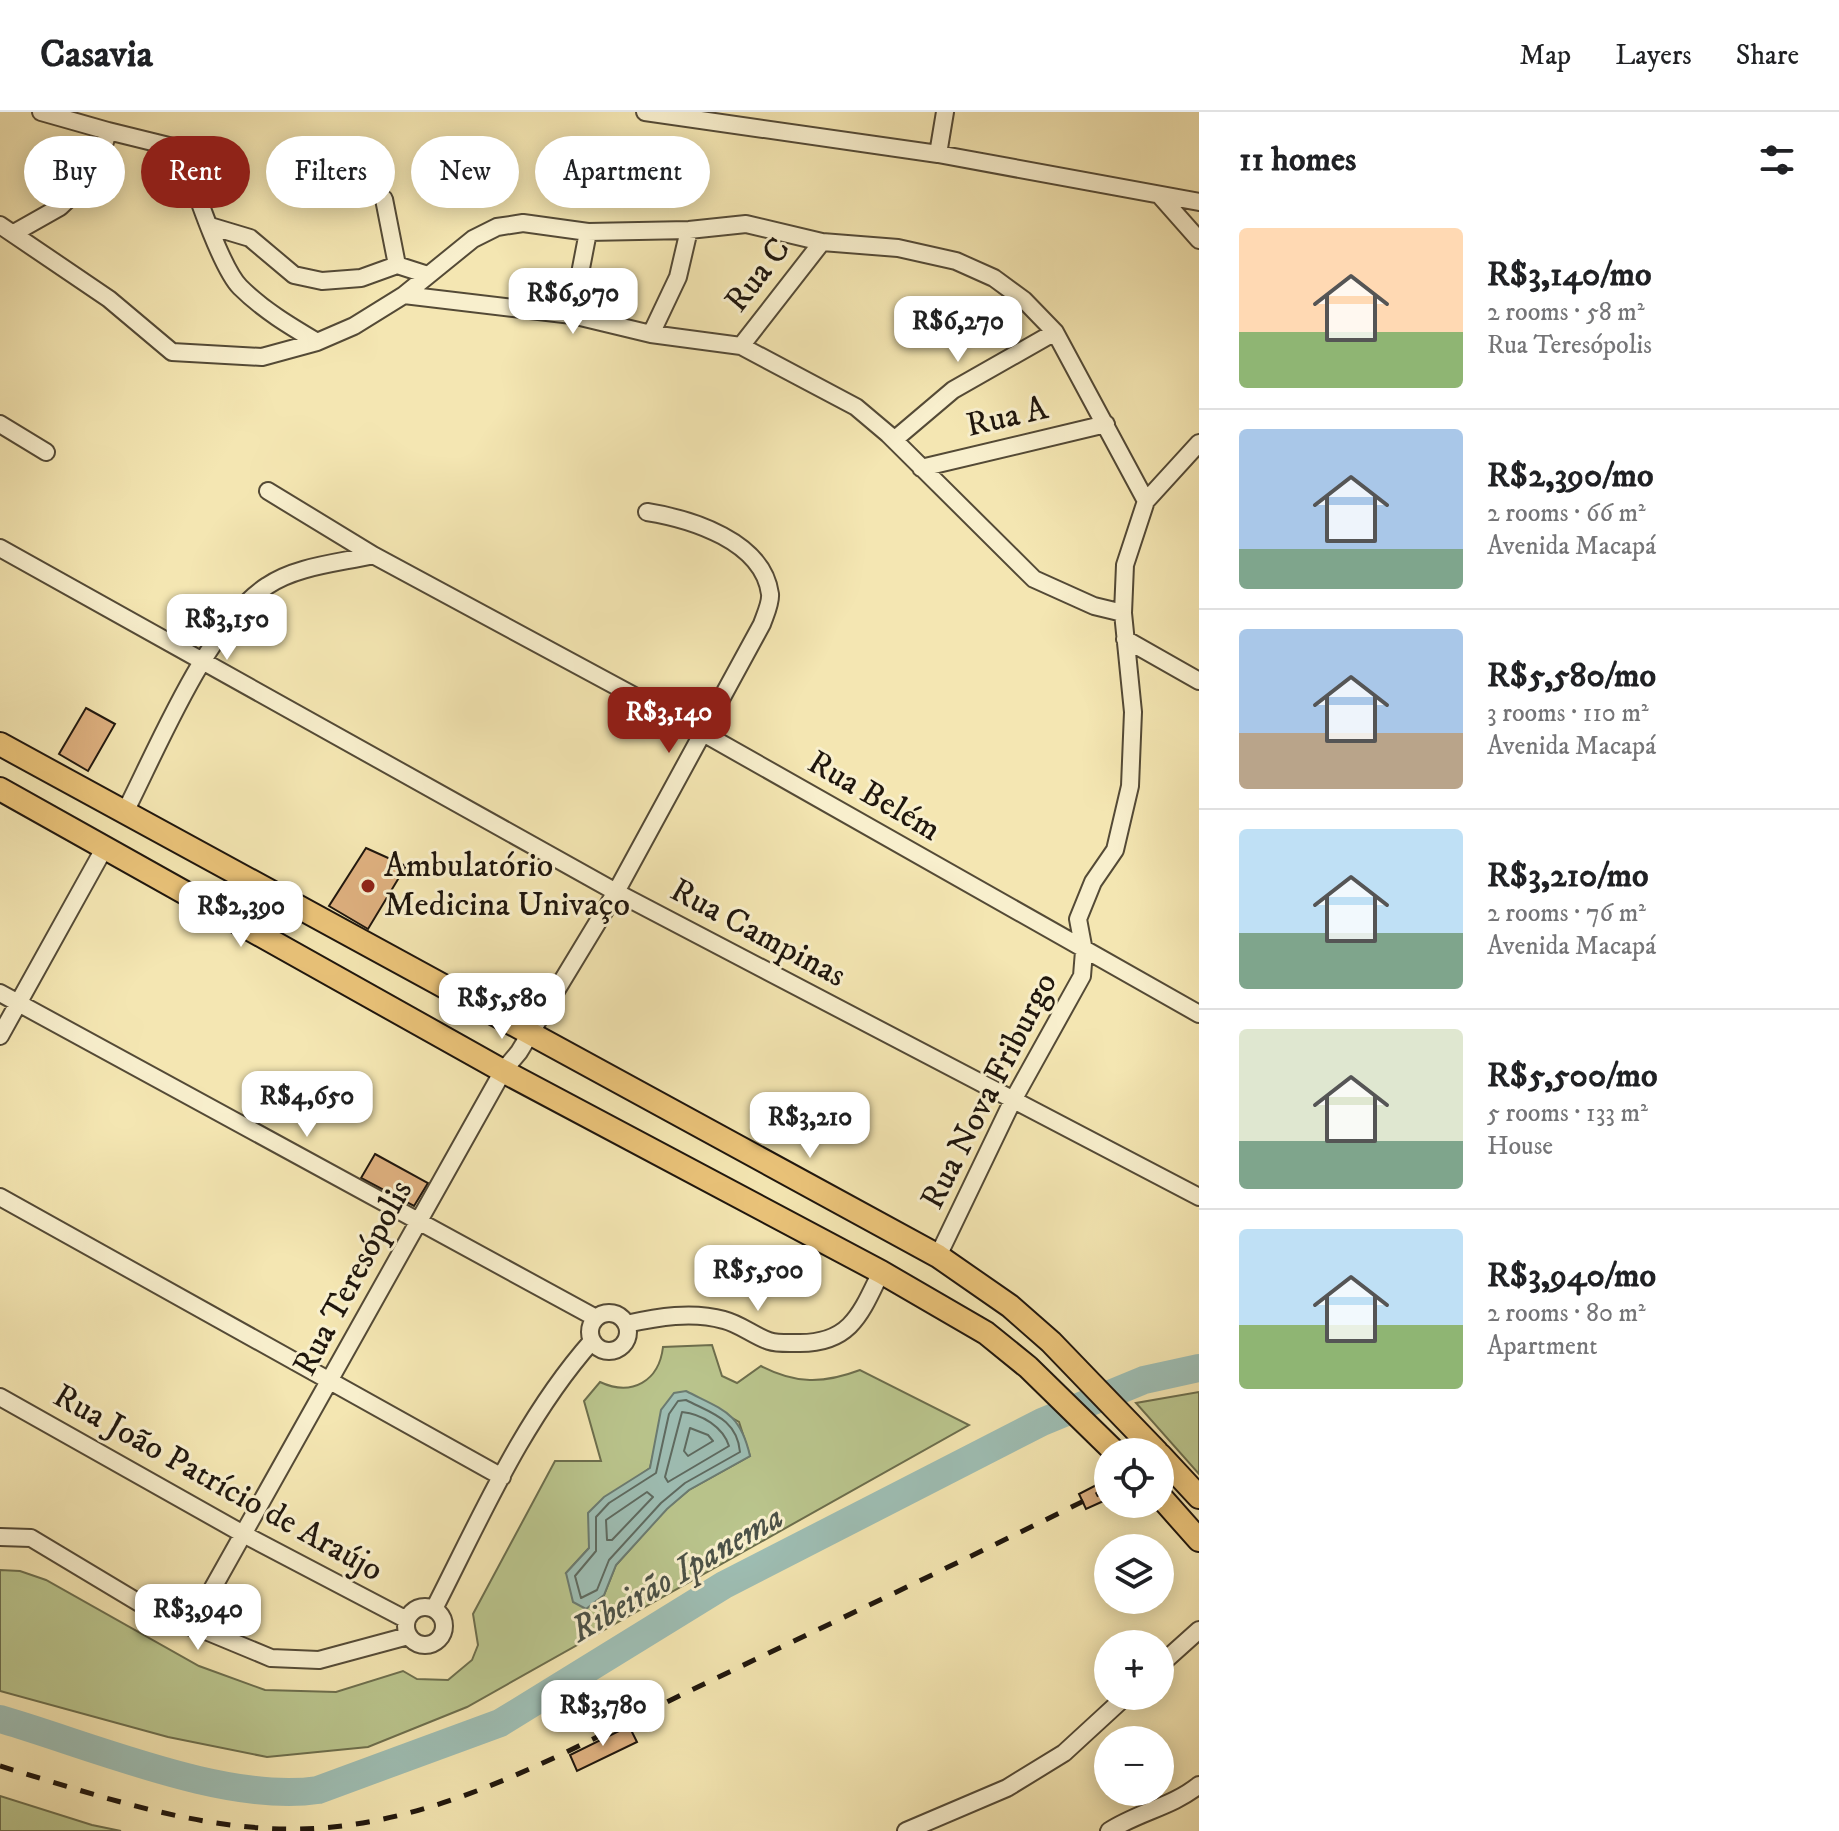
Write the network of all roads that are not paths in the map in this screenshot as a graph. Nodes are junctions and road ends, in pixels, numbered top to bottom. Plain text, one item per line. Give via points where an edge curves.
1 (41, 112) edge
2 (645, 112) edge
3 (945, 112) edge
4 (108, 131) junction
5 (938, 154) junction
6 (1161, 197) junction
7 (1199, 202) edge
8 (386, 208) edge
9 (210, 226) junction
10 (7, 229) edge
11 (689, 230) junction
12 (588, 232) junction
13 (1199, 240) edge
14 (822, 242) junction
15 (397, 265) junction
16 (428, 275) junction
17 (404, 295) junction
18 (572, 315) junction
19 (1055, 332) junction
20 (651, 334) junction
21 (317, 342) junction
22 (741, 346) junction
23 (0, 424) edge
24 (1106, 424) junction
25 (894, 440) junction
26 (1199, 443) edge
27 (46, 452) dead end
28 (921, 468) junction
29 (268, 491) dead end
30 (1146, 501) junction
31 (647, 512) dead end
32 (0, 548) edge
33 (373, 555) junction
34 (1123, 613) junction
35 (1125, 639) junction
36 (202, 662) junction
37 (1199, 681) edge
38 (703, 733) junction
39 (0, 744) edge
40 (0, 789) edge
41 (124, 814) junction
42 (105, 847) junction
43 (616, 892) junction
44 (1084, 951) junction
45 (0, 993) edge
46 (19, 1003) junction
47 (1199, 1014) edge
48 (531, 1034) junction
49 (0, 1036) edge
50 (503, 1071) junction
51 (1012, 1102) junction
52 (0, 1197) edge
53 (1199, 1197) edge
54 (416, 1222) junction
55 (938, 1256) junction
56 (881, 1272) junction
57 (596, 1318) junction
58 (626, 1324) junction
59 (592, 1341) junction
60 (331, 1381) junction
61 (0, 1397) edge
62 (1101, 1438) edge
63 (1143, 1438) edge
64 (1174, 1470) edge
65 (502, 1477) junction
66 (1192, 1488) edge
67 (1174, 1511) edge
68 (245, 1535) junction
69 (0, 1537) edge
70 (1199, 1540) edge
71 (434, 1609) junction
72 (191, 1627) junction
73 (408, 1628) junction
74 (1199, 1630) edge
75 (1174, 1652) edge
76 (1111, 1710) edge
77 (1199, 1785) edge
78 (1180, 1800) junction
79 (1199, 1801) edge
80 (906, 1831) edge
81 (1109, 1831) edge

1 - 4 street
2 - 5 street
3 - 5 street
4 - 9 street via 181,149
4 - 10 street via 96,173 60,207
5 - 6 street
6 - 7 street
6 - 13 street
8 - 15 street
9 - 15 street via 250,238 294,275 322,281 361,278
9 - 21 street via 238,285
10 - 21 street via 109,299 172,352 262,357
11 - 12 street
11 - 14 street via 746,224
11 - 20 street via 678,277
12 - 16 street via 523,223 497,227
12 - 18 street
14 - 19 street via 898,248 956,261 994,278
14 - 22 street, Rua C
15 - 16 street
16 - 17 street
17 - 18 street
17 - 21 street
18 - 20 street
19 - 24 street
19 - 25 street via 953,390
20 - 22 street
22 - 25 street via 856,407
23 - 27 street
24 - 28 street, Rua A
24 - 30 street
25 - 28 street
26 - 30 street
28 - 34 street via 1034,579
29 - 33 street, Rua Belém
30 - 34 street, Rua Nova Friburgo via 1125,565
31 - 38 street, Rua Teresópolis via 679,517 730,537 765,575 771,597 762,624
32 - 36 street, Rua Campinas
33 - 36 street via 267,585 240,610
33 - 38 street, Rua Belém
34 - 35 street, Rua Nova Friburgo
35 - 37 street
35 - 44 street, Rua Nova Friburgo via 1133,712 1130,786 1115,850 1093,882 1078,919
36 - 41 street
36 - 43 street, Rua Campinas
38 - 43 street, Rua Teresópolis
38 - 44 street, Rua Belém
39 - 41 main road
40 - 42 main road
41 - 48 main road
42 - 46 street
42 - 50 main road
43 - 48 street, Rua Teresópolis
43 - 51 street, Rua Campinas
44 - 47 street, Rua Belém
44 - 51 street, Rua Nova Friburgo via 1082,976
45 - 46 street
46 - 49 street
46 - 54 street
48 - 50 street, Rua Teresópolis
48 - 55 main road
50 - 54 street, Rua Teresópolis
50 - 56 main road
51 - 53 street, Rua Campinas
51 - 55 street, Rua Nova Friburgo
52 - 60 street
54 - 57 street
54 - 60 street, Rua Teresópolis
55 - 63 main road via 1051,1342
56 - 58 street via 859,1316 843,1334 817,1343 772,1342 725,1320 694,1316
56 - 62 main road via 986,1333
57 - 58 street via 613,1313
57 - 59 street via 590,1329
58 - 59 street via 628,1337 614,1350 601,1350
59 - 65 street via 557,1380
60 - 65 street
60 - 68 street, Rua Teresópolis
61 - 68 street, Rua João Patrício de Araújo
64 - 66 main road
65 - 71 street
67 - 70 main road
68 - 72 street, Rua Teresópolis
68 - 73 street, Rua João Patrício de Araújo
69 - 72 street via 31,1538 141,1604
71 - 73 street via 415,1610
71 - 73 street via 443,1618 441,1637 424,1646
72 - 73 street via 271,1658 319,1660
74 - 75 street
76 - 80 street via 1064,1753 1007,1788
77 - 78 street
78 - 79 street
78 - 81 street via 1130,1817

